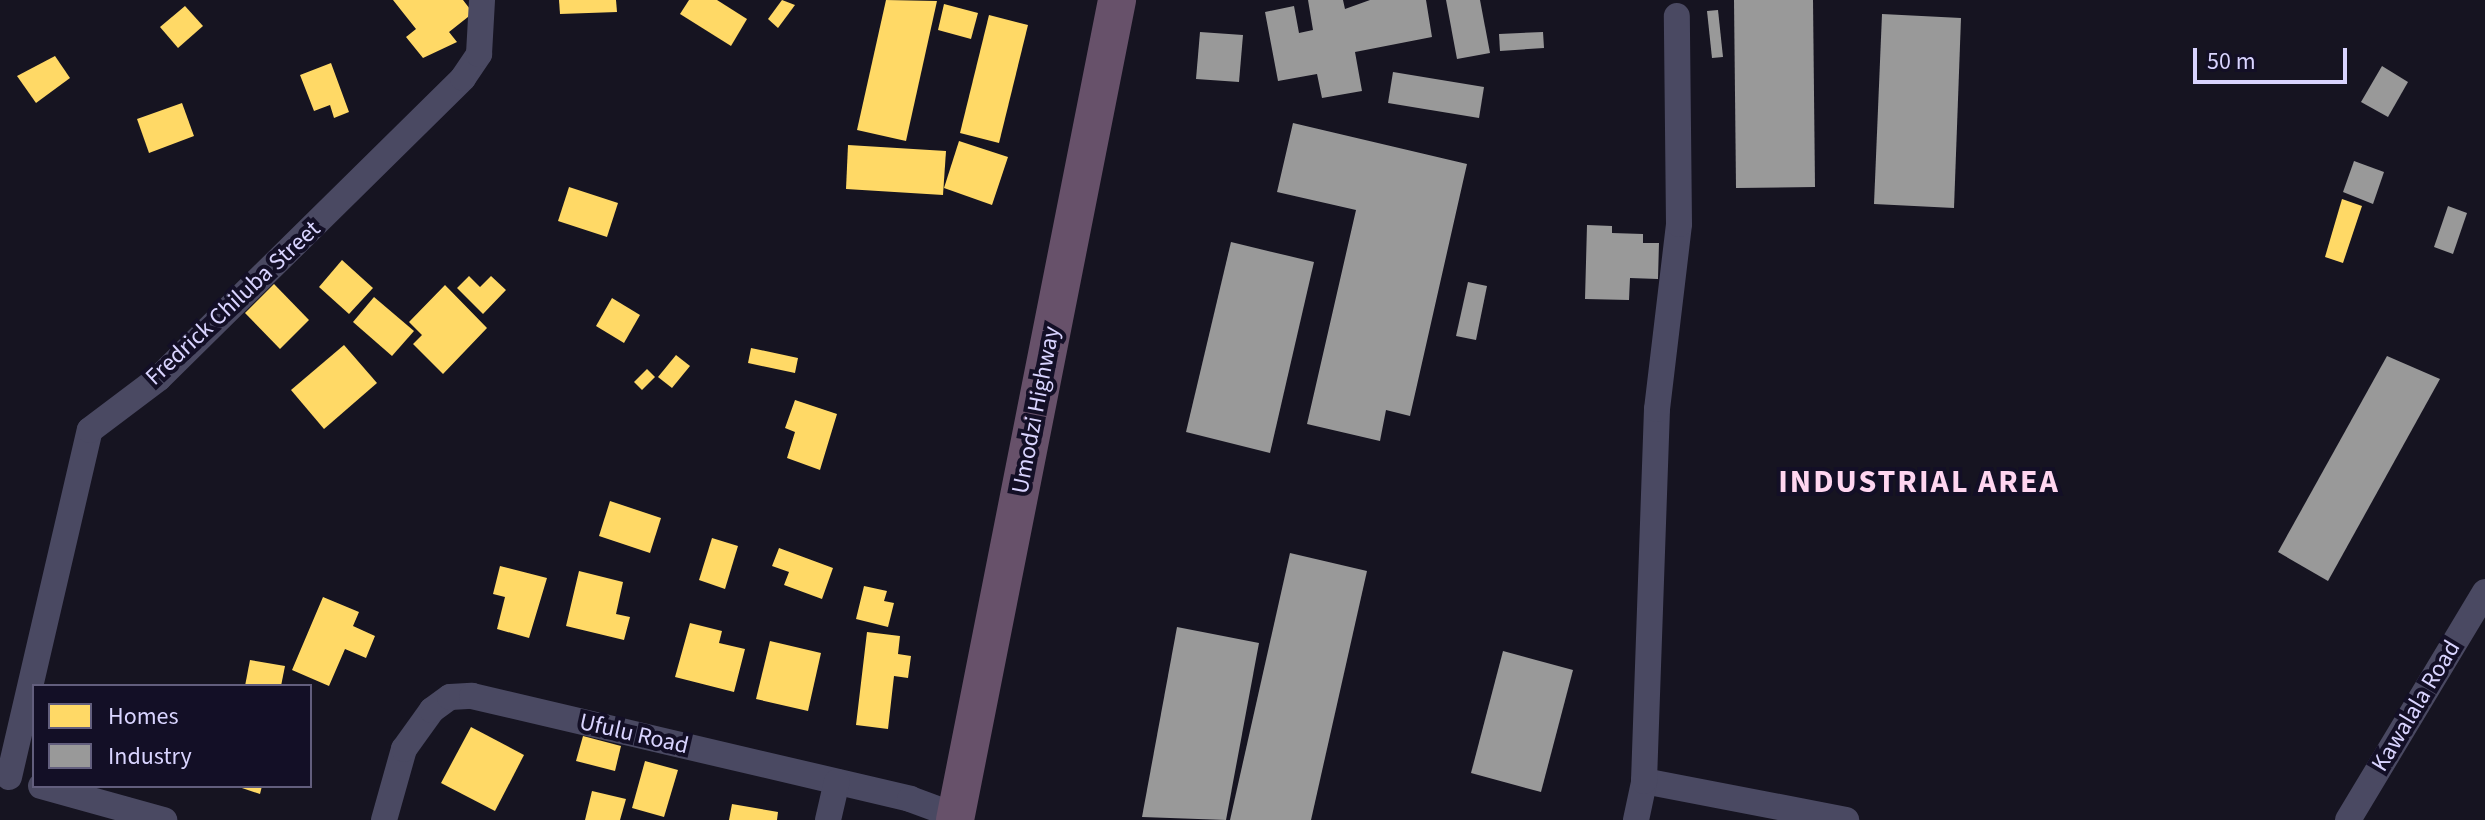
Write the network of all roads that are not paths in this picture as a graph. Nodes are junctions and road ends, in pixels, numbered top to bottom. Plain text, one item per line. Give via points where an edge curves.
1 (482, 0) edge
2 (1117, 0) edge
3 (1677, 16) dead end
4 (2485, 592) edge
5 (35, 684) edge
6 (32, 696) edge
7 (14, 779) edge
8 (1644, 781) junction
9 (837, 782) junction
10 (48, 788) edge
11 (955, 818) edge
12 (164, 820) edge
13 (384, 820) edge
14 (828, 820) edge
15 (1636, 820) edge
16 (1846, 820) edge
17 (2348, 820) edge

1 - 5 street, Fredrick Chiluba Street via 479,54 463,78 159,378 90,430
2 - 11 highway, Umodzi Highway
3 - 8 street via 1679,224 1657,409
4 - 17 street, Kawalala Road
6 - 7 street, Fredrick Chiluba Street
8 - 15 street
8 - 16 street
9 - 11 street, Ufulu Road
9 - 13 street, Ufulu Road via 472,696 450,697 404,749
9 - 14 street
10 - 12 street

